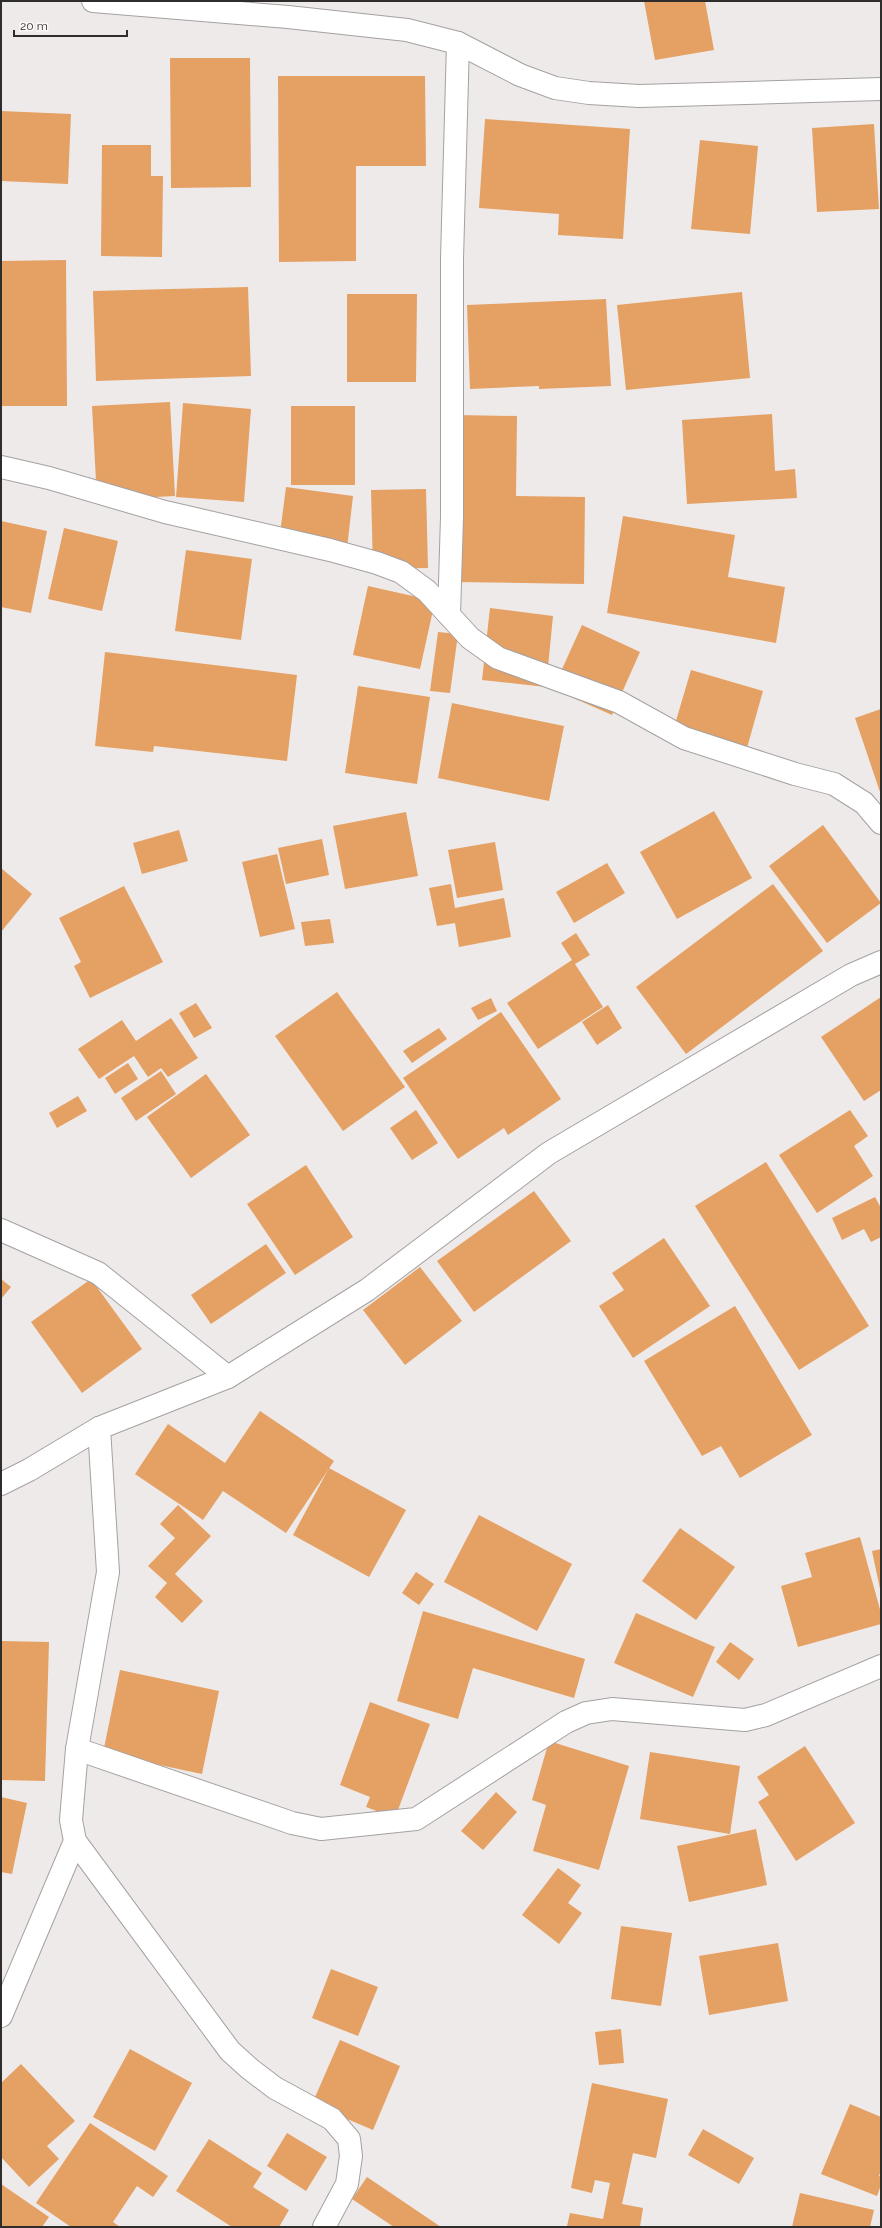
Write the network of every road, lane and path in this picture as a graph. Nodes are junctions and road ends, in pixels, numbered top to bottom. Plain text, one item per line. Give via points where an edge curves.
1 (93, 1) edge
2 (458, 43) junction
3 (881, 89) edge
4 (1, 467) edge
5 (449, 615) junction
6 (881, 823) edge
7 (881, 962) edge
8 (1, 1230) edge
9 (228, 1377) junction
10 (99, 1428) junction
11 (1, 1484) edge
12 (881, 1666) edge
13 (77, 1748) junction
14 (75, 1841) junction
15 (1, 2016) edge
16 (324, 2227) edge

1 - 2 street via 288,17 407,30
2 - 3 street via 520,75 555,88 589,92 639,96
2 - 5 street via 452,259 452,517
4 - 5 street via 49,478 165,512 377,563 401,572 428,591
5 - 6 street via 470,638 498,658 619,702 684,738 834,784 864,802
7 - 9 street via 851,975 549,1153 367,1290
8 - 9 street via 98,1273
9 - 10 street
10 - 11 street
10 - 13 street via 108,1572
12 - 13 street via 766,1715 745,1720 612,1710 586,1712 566,1722 416,1819 321,1829 292,1823
13 - 14 street via 70,1820
14 - 15 street
14 - 16 street via 230,2051 275,2088 332,2119 349,2139 351,2156 347,2184

